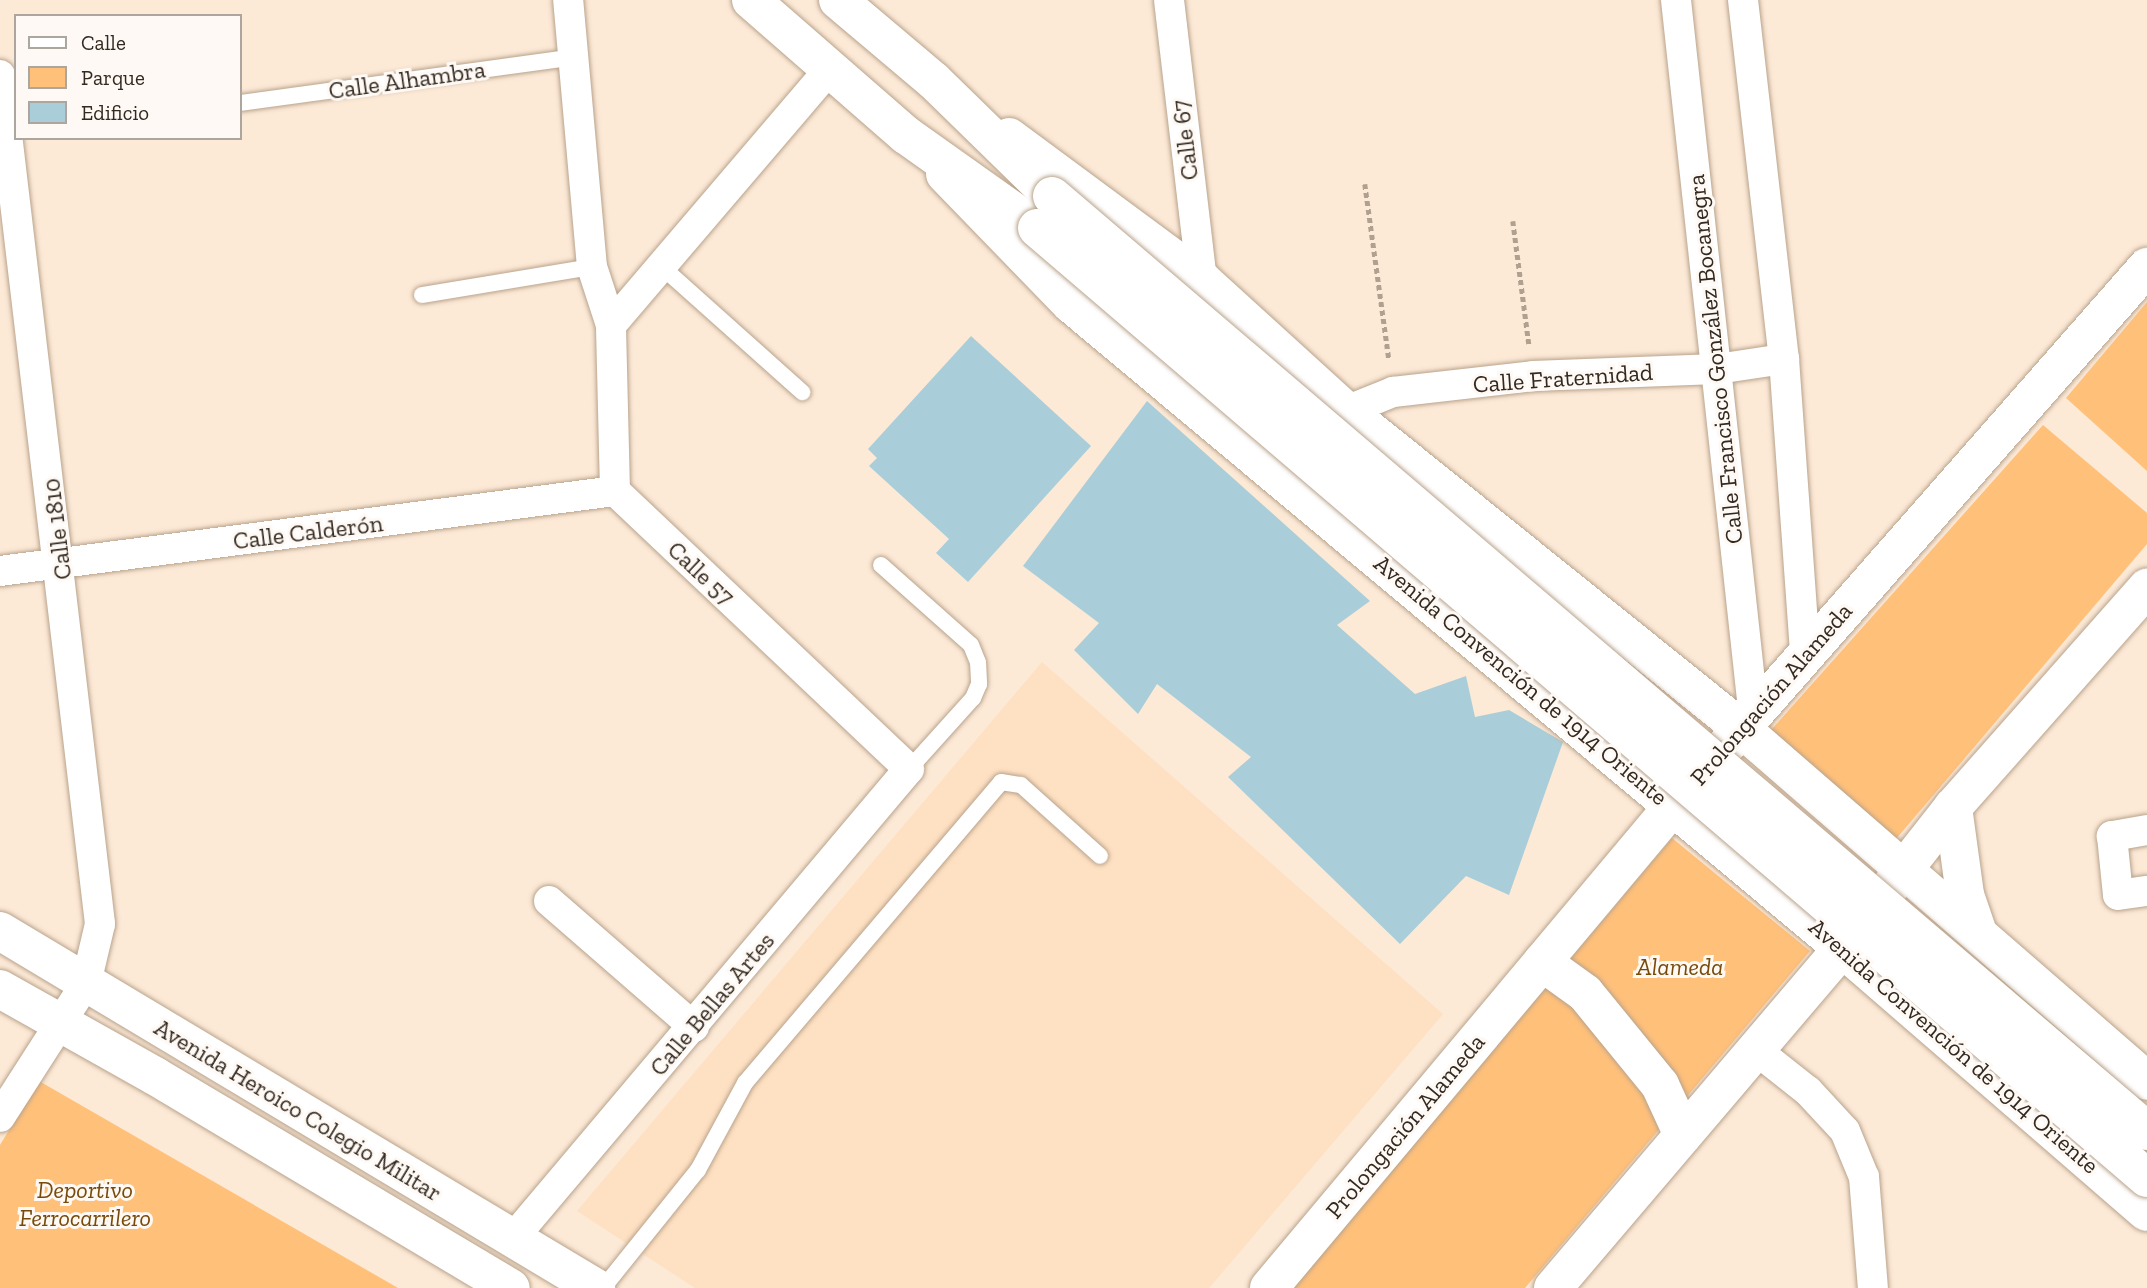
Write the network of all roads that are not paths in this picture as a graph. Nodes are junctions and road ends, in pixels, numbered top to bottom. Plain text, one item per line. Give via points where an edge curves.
1 (568, 0) edge
2 (751, 0) edge
3 (838, 0) edge
4 (1169, 0) edge
5 (1676, 0) edge
6 (1743, 0) edge
7 (575, 57) junction
8 (831, 67) junction
9 (0, 75) edge
10 (934, 81) junction
11 (242, 103) edge
12 (906, 135) junction
13 (1045, 212) junction
14 (660, 265) junction
15 (592, 267) junction
16 (2147, 267) edge
17 (1202, 280) junction
18 (422, 295) dead end
19 (611, 325) junction
20 (1784, 359) junction
21 (1717, 369) junction
22 (802, 392) dead end
23 (1346, 411) junction
24 (615, 491) junction
25 (61, 564) junction
26 (881, 565) dead end
27 (0, 571) edge
28 (2147, 588) edge
29 (1613, 625) junction
30 (1805, 654) junction
31 (1535, 691) junction
32 (1748, 724) junction
33 (909, 769) junction
34 (1672, 806) junction
35 (1953, 807) junction
36 (2147, 830) edge
37 (1100, 856) dead end
38 (1902, 869) junction
39 (2147, 891) edge
40 (549, 901) dead end
41 (0, 931) edge
42 (1978, 933) junction
43 (1842, 948) junction
44 (1542, 962) junction
45 (2032, 980) junction
46 (86, 984) junction
47 (0, 989) edge
48 (58, 1024) junction
49 (694, 1027) junction
50 (1756, 1050) junction
51 (1970, 1059) junction
52 (2147, 1081) edge
53 (0, 1117) edge
54 (2147, 1131) edge
55 (1683, 1135) junction
56 (2147, 1178) edge
57 (2147, 1212) edge
58 (514, 1237) junction
59 (511, 1288) edge
60 (596, 1288) edge
61 (603, 1288) edge
62 (1269, 1288) edge
63 (1553, 1288) edge
64 (1873, 1288) edge

1 - 7 street
2 - 8 main road, Avenida Convención de 1914 Oriente
3 - 10 main road, Avenida Convención de 1914 Oriente
4 - 17 street, Calle 67
5 - 21 street, Calle Francisco González Bocanegra
6 - 20 street
7 - 11 lane, Calle Alhambra
7 - 15 street
8 - 12 main road, Avenida Convención de 1914 Oriente
8 - 14 street
9 - 25 street, Calle 1810
10 - 13 main road, Avenida Convención de 1914 Oriente
10 - 17 main road, Avenida Convención de 1914 Oriente
12 - 13 main road, Avenida Convención de 1914 Oriente
12 - 31 main road, Avenida Convención de 1914 Oriente via 1071,304
13 - 54 main road, Avenida Convención de 1914 Oriente, bridge
13 - 56 main road, Avenida Convención de 1914 Oriente, bridge
14 - 19 street
14 - 22 lane
15 - 18 lane
15 - 19 street
16 - 30 main road, Prolongación Alameda
17 - 23 main road, Avenida Convención de 1914 Oriente
19 - 24 street
20 - 21 street, Calle Fraternidad
20 - 30 street
21 - 23 street, Calle Fraternidad via 1533,376 1393,392
21 - 32 street, Calle Francisco González Bocanegra
23 - 29 main road, Avenida Convención de 1914 Oriente
24 - 25 street, Calle Calderón
24 - 33 street, Calle 57
25 - 27 street, Calle Calderón
25 - 46 street, Calle 1810 via 100,925
26 - 33 lane via 971,645 978,662 979,684 973,698
28 - 35 main road
29 - 31 main road via 1612,642 1583,680 1549,696
29 - 32 main road, Avenida Convención de 1914 Oriente
30 - 32 main road, Prolongación Alameda
31 - 34 main road, Avenida Convención de 1914 Oriente
32 - 34 main road, Prolongación Alameda
32 - 38 main road, Avenida Convención de 1914 Oriente
33 - 49 street, Calle Bellas Artes
34 - 43 main road, Avenida Convención de 1914 Oriente
34 - 44 main road, Prolongación Alameda
35 - 38 main road
35 - 42 main road via 1965,895
36 - 39 street via 2112,836 2118,895
37 - 61 lane via 1021,785 1001,782 744,1083 698,1170
38 - 42 main road, Avenida Convención de 1914 Oriente
38 - 43 main road
40 - 49 street
41 - 46 main road, Avenida Heroico Colegio Militar
42 - 45 main road, Avenida Convención de 1914 Oriente
43 - 50 main road
43 - 51 main road, Avenida Convención de 1914 Oriente
44 - 55 main road via 1585,993 1627,1044 1660,1085
44 - 62 main road, Prolongación Alameda
45 - 51 main road via 2010,989 1983,1010
45 - 52 main road, Avenida Convención de 1914 Oriente
46 - 48 street
46 - 58 main road, Avenida Heroico Colegio Militar
47 - 48 main road, Avenida Heroico Colegio Militar
48 - 53 street
48 - 59 main road, Avenida Heroico Colegio Militar via 155,1076
49 - 58 street, Calle Bellas Artes
50 - 55 main road
50 - 64 street via 1808,1091 1845,1131 1864,1177
51 - 57 main road, Avenida Convención de 1914 Oriente
55 - 63 main road
58 - 60 main road, Avenida Heroico Colegio Militar

